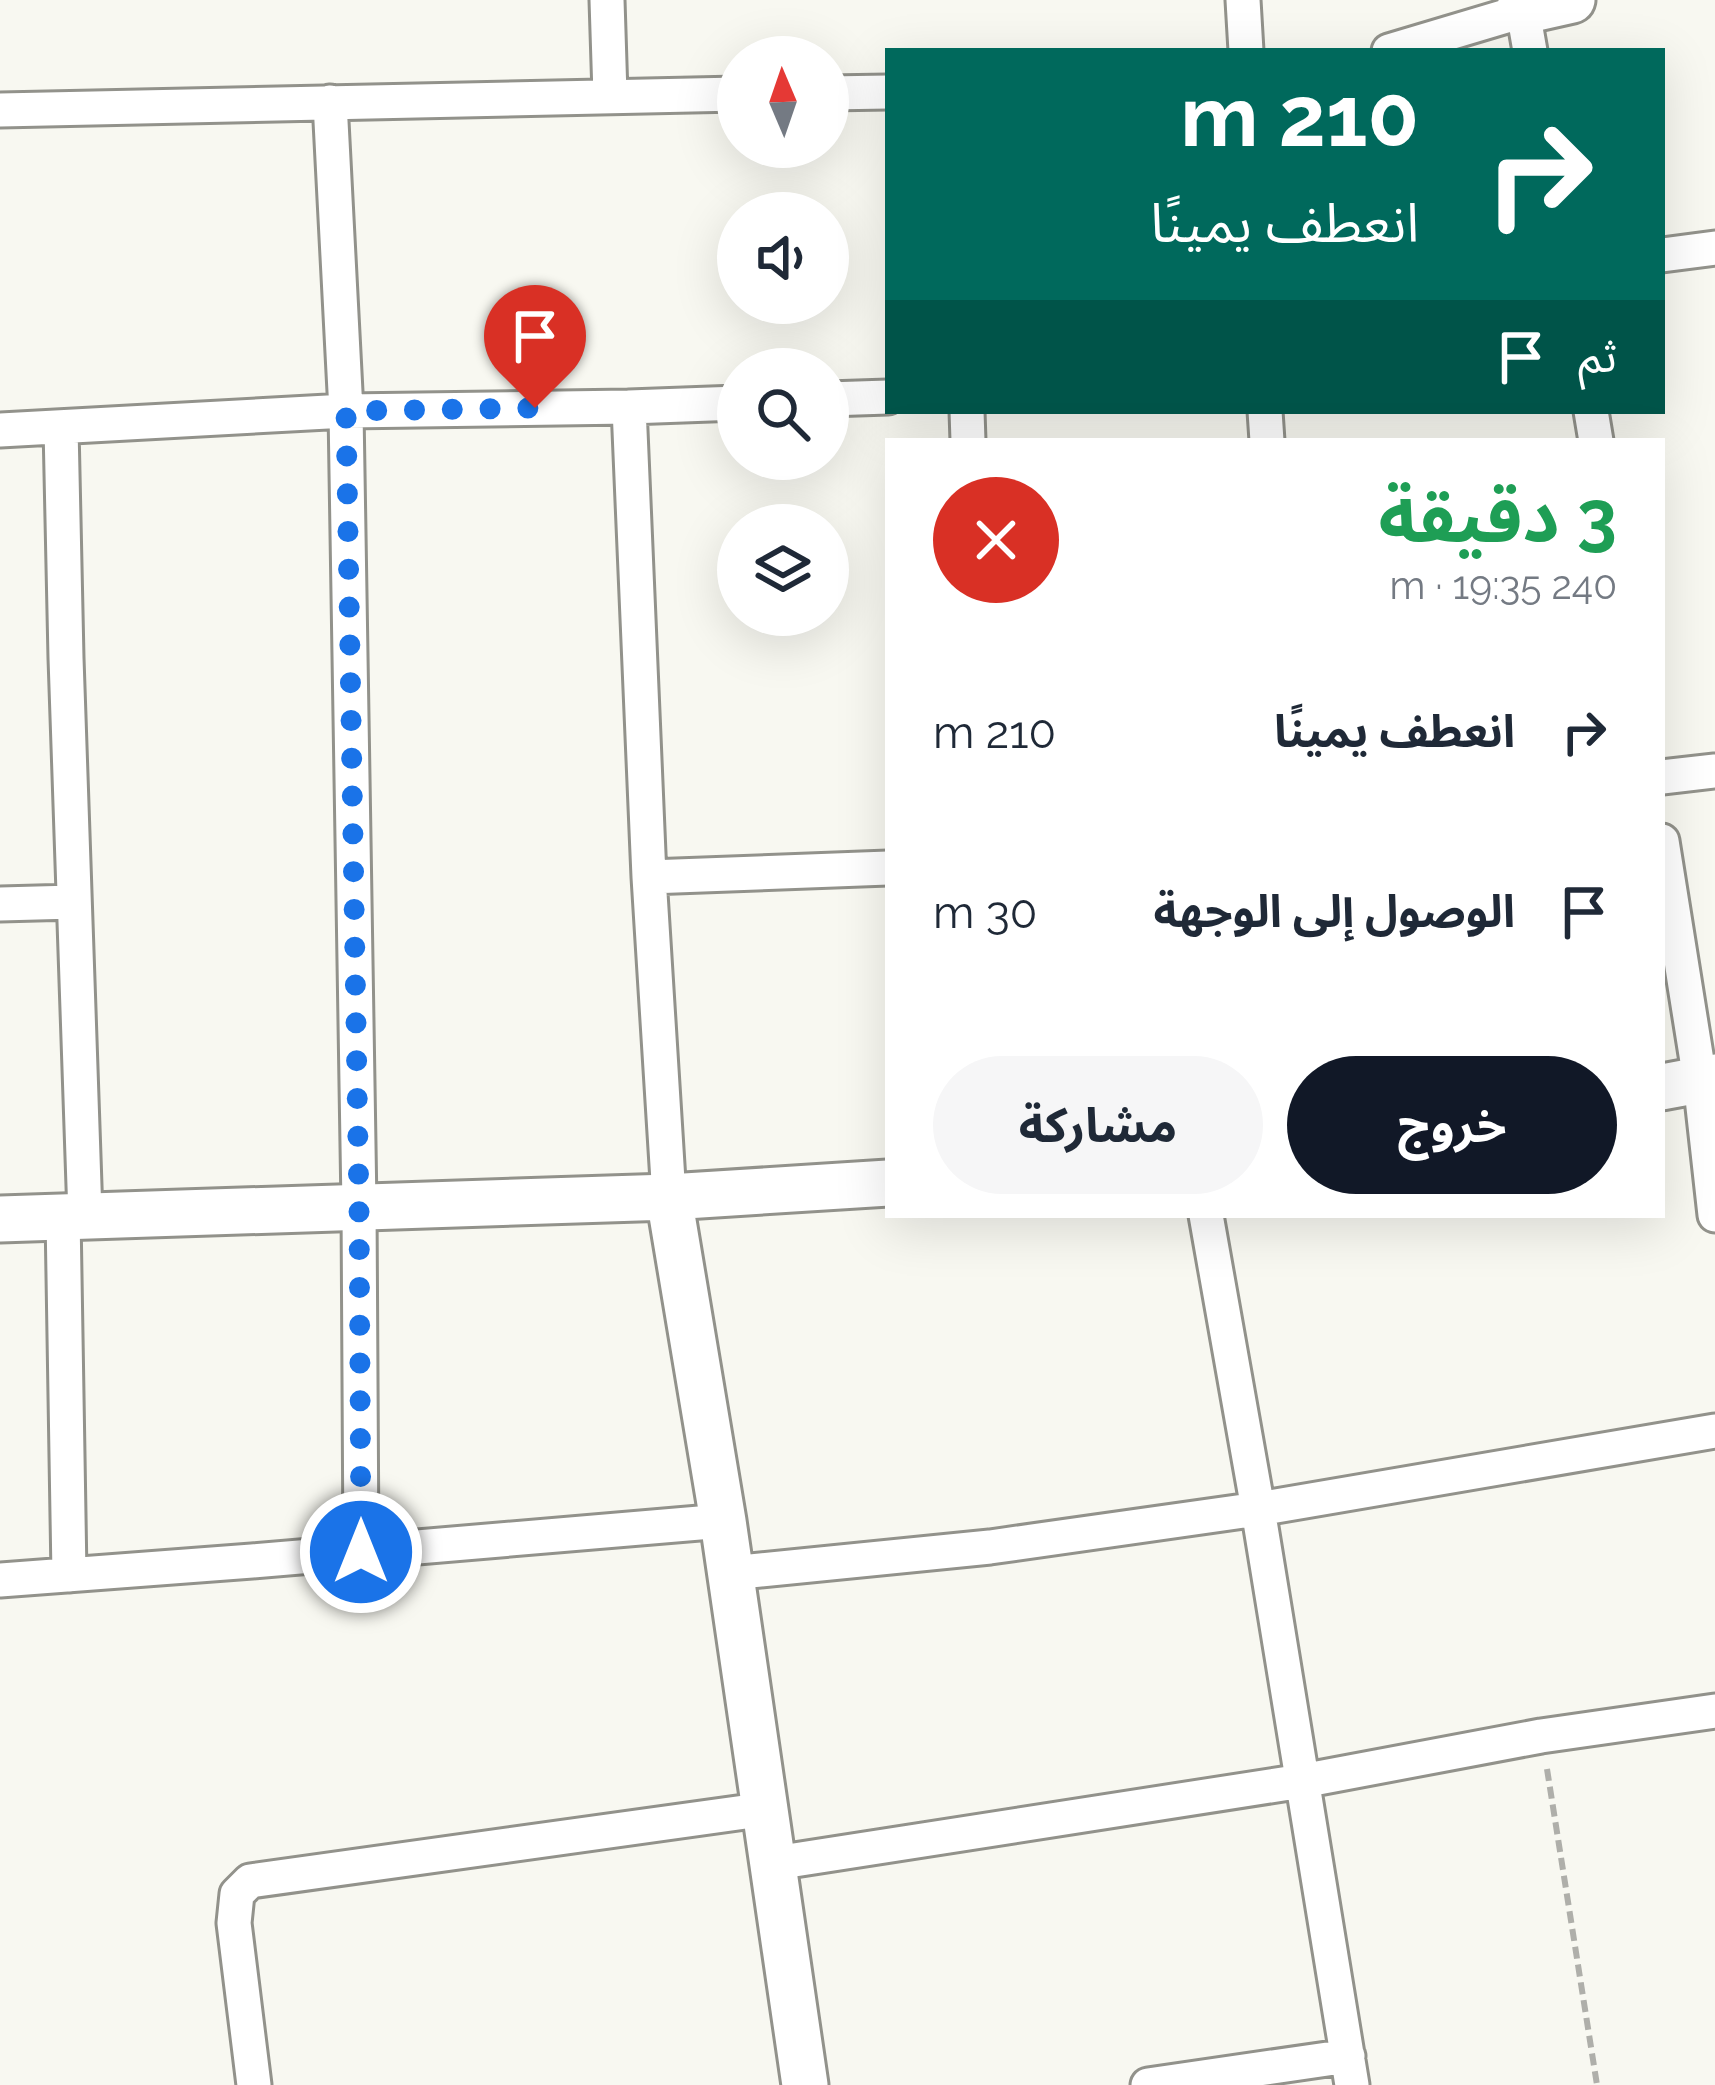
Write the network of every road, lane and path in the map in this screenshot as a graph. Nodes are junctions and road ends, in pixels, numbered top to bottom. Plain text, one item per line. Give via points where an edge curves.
1 (607, 0) edge
2 (1243, 0) edge
3 (1571, 0) edge
4 (1525, 20) edge
5 (1246, 48) edge
6 (1402, 48) edge
7 (885, 92) edge
8 (849, 93) edge
9 (717, 94) edge
10 (610, 95) junction
11 (330, 102) junction
12 (0, 110) edge
13 (1715, 248) edge
14 (1665, 255) edge
15 (885, 397) edge
16 (849, 398) edge
17 (717, 404) edge
18 (629, 407) junction
19 (346, 411) junction
20 (61, 427) junction
21 (0, 430) edge
22 (1715, 771) edge
23 (1665, 777) edge
24 (1665, 865) edge
25 (885, 868) edge
26 (649, 877) junction
27 (74, 902) junction
28 (0, 904) edge
29 (1692, 1081) edge
30 (885, 1183) edge
31 (669, 1197) junction
32 (359, 1206) junction
33 (74, 1215) junction
34 (1715, 1215) edge
35 (1207, 1218) edge
36 (0, 1219) edge
37 (1715, 1431) edge
38 (1258, 1509) junction
39 (723, 1521) junction
40 (361, 1552) junction
41 (68, 1574) junction
42 (731, 1574) junction
43 (0, 1580) edge
44 (1715, 1711) edge
45 (1541, 1736) junction
46 (1302, 1781) junction
47 (766, 1809) junction
48 (775, 1863) junction
49 (1350, 2071) edge
50 (797, 2084) edge
51 (254, 2085) edge
52 (1148, 2085) edge
53 (1597, 2085) edge

1 - 10 street
2 - 5 street
3 - 4 street
4 - 6 street
7 - 8 street
9 - 10 street
10 - 11 street
11 - 12 street
11 - 19 street
13 - 14 street
15 - 16 street
17 - 18 street
18 - 19 street
18 - 26 street
19 - 20 street
19 - 32 street
20 - 21 street
20 - 27 street
22 - 23 street
24 - 29 street
25 - 26 street
26 - 31 street
27 - 28 street
27 - 33 street
29 - 34 street
30 - 31 street
31 - 32 street
31 - 39 street
32 - 33 street
32 - 40 street
33 - 36 street
33 - 41 street
35 - 38 street
37 - 38 street
38 - 42 street
38 - 46 street
39 - 40 street
39 - 42 street
40 - 41 street
41 - 43 street
42 - 47 street
44 - 45 street
45 - 46 street
45 - 53 path
46 - 48 street
46 - 49 street
47 - 48 street
47 - 51 street via 250,1881 237,1894 234,1923
48 - 50 street
49 - 52 street

